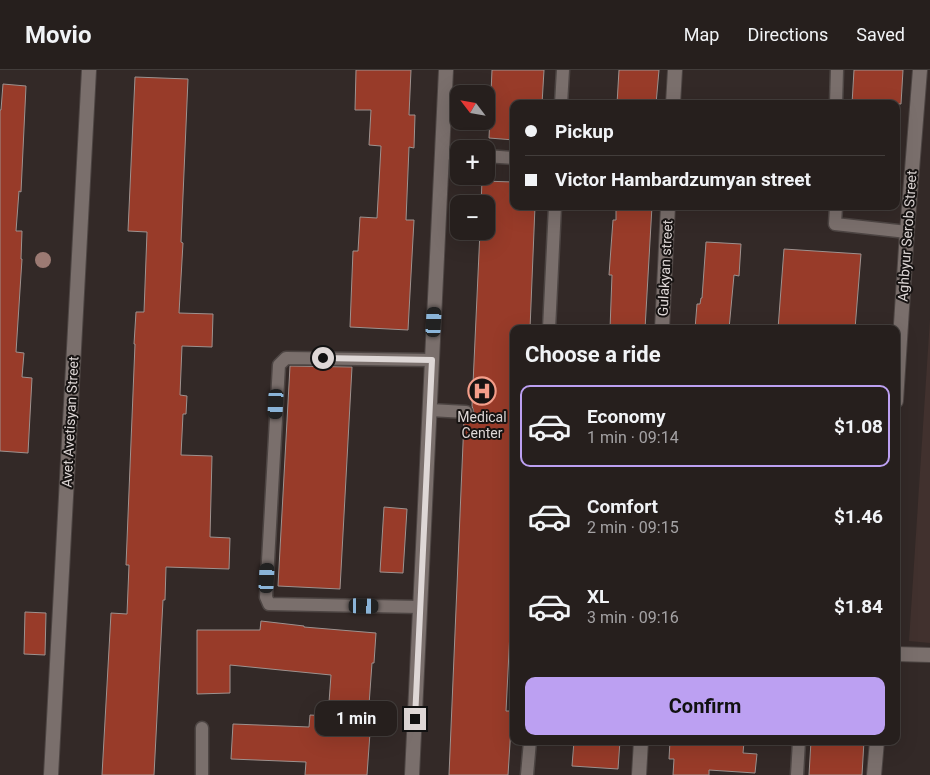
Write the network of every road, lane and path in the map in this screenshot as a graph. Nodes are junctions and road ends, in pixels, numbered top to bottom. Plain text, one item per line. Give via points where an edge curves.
1 (89, 70) edge
2 (446, 70) edge
3 (563, 70) edge
4 (675, 70) edge
5 (836, 70) edge
6 (920, 70) edge
7 (561, 100) edge
8 (673, 100) edge
9 (836, 100) edge
10 (442, 153) junction
11 (450, 153) edge
12 (495, 157) edge
13 (510, 158) edge
14 (555, 210) edge
15 (668, 210) edge
16 (836, 210) edge
17 (907, 232) junction
18 (549, 325) edge
19 (662, 325) edge
20 (900, 342) edge
21 (432, 360) junction
22 (430, 410) junction
23 (466, 412) dead end
24 (420, 606) junction
25 (900, 654) edge
26 (930, 655) edge
27 (202, 728) dead end
28 (530, 745) edge
29 (641, 745) edge
30 (799, 745) edge
31 (877, 745) edge
32 (51, 775) edge
33 (202, 775) edge
34 (412, 775) edge
35 (527, 775) edge
36 (639, 775) edge
37 (797, 775) edge
38 (874, 775) edge

1 - 32 street, Avet Avetisyan Street
2 - 10 street
3 - 7 lane
4 - 8 street
5 - 9 lane
6 - 17 street, Aghbyur Serob Street
10 - 11 lane
10 - 21 street
12 - 13 lane
14 - 18 lane
15 - 19 street, Gulakyan street
16 - 17 lane via 835,224
17 - 20 street, Aghbyur Serob Street
21 - 22 street
21 - 24 lane via 286,358 278,365 266,597 269,604
22 - 23 lane
22 - 24 street
24 - 34 street
25 - 26 street
27 - 33 lane
28 - 35 lane
29 - 36 street
30 - 37 lane
31 - 38 street

